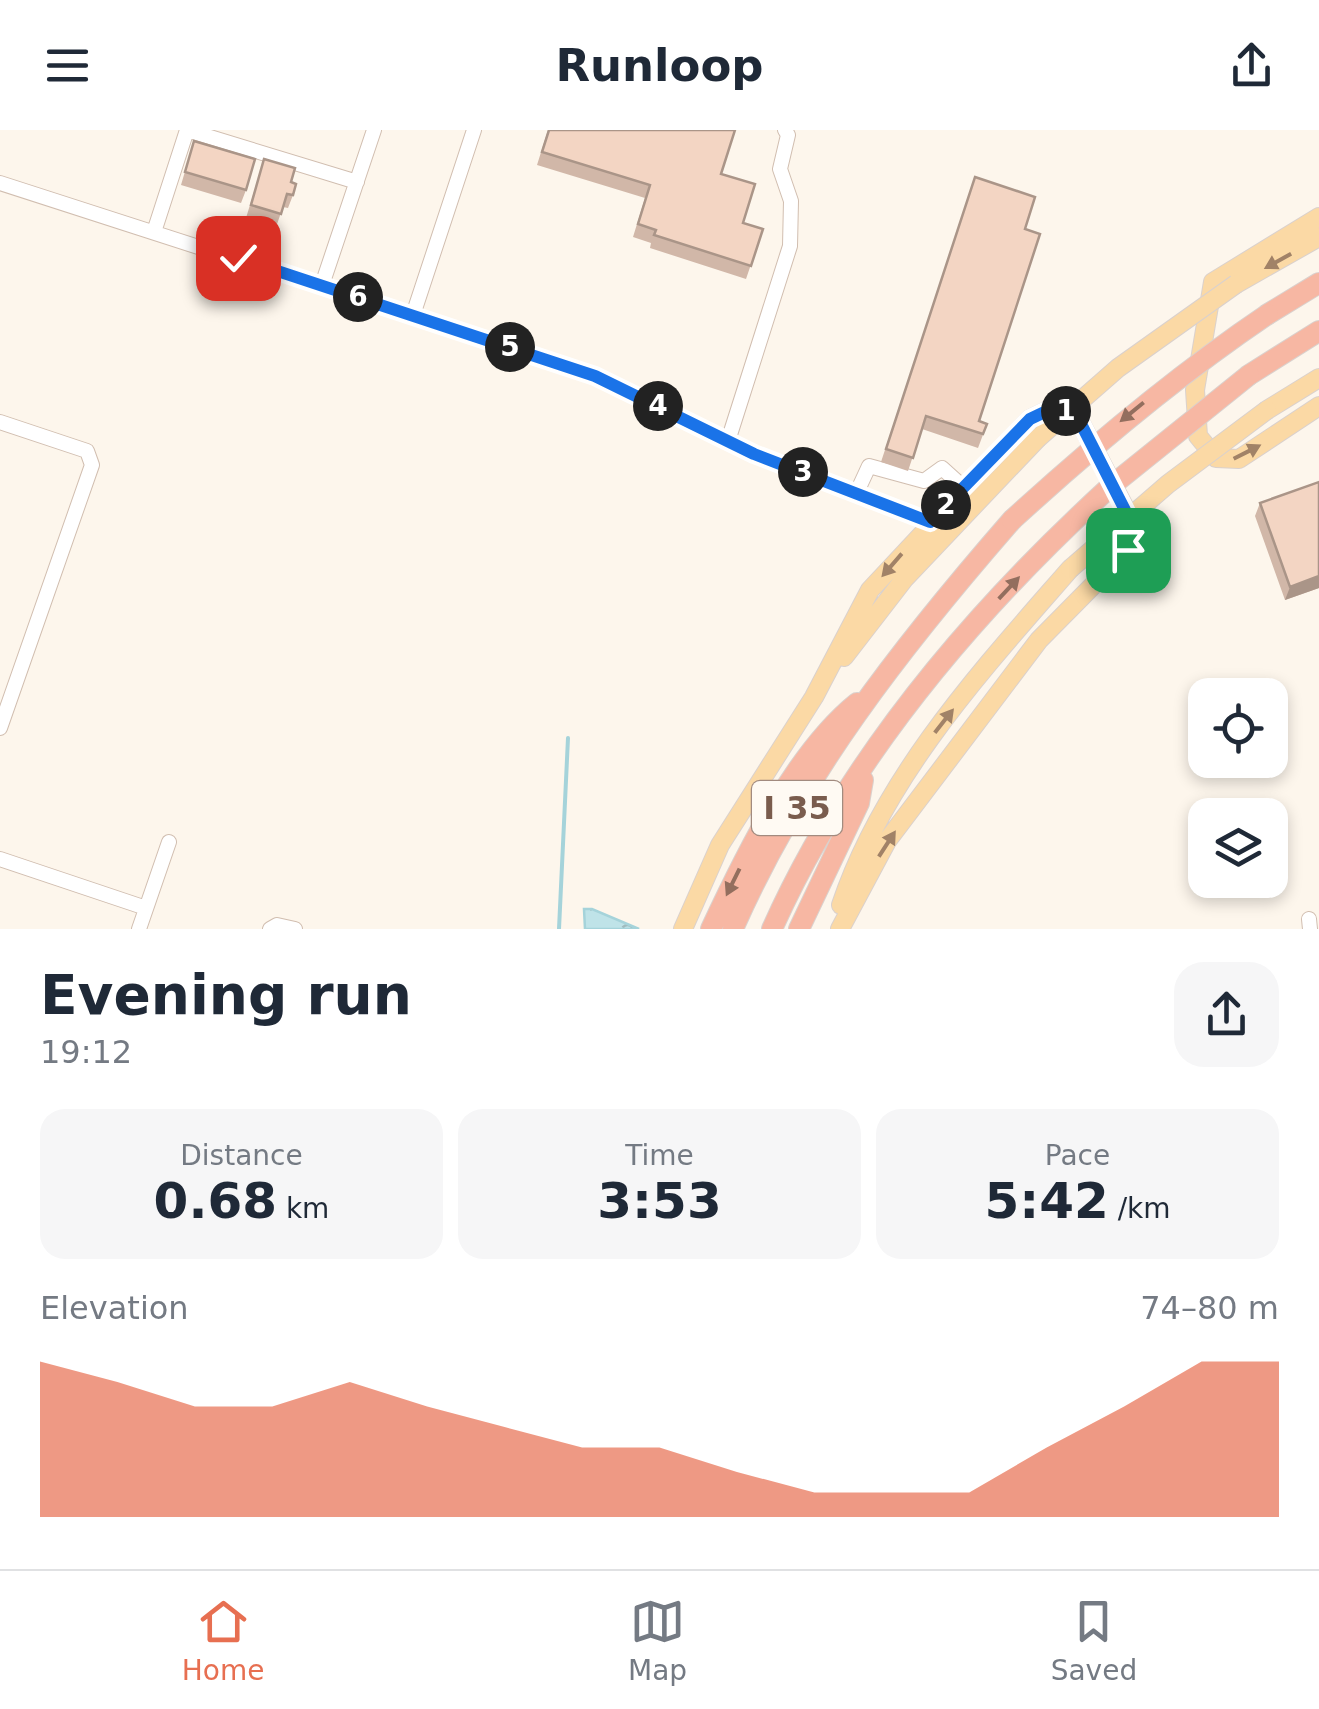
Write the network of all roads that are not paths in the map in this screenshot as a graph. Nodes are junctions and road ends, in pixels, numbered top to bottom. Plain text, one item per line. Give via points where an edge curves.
1 (374, 130) edge
2 (474, 130) edge
3 (785, 130) edge
4 (356, 182) junction
5 (0, 183) edge
6 (1319, 217) edge
7 (154, 232) junction
8 (1319, 238) edge
9 (1319, 283) edge
10 (322, 286) junction
11 (413, 316) junction
12 (1319, 331) edge
13 (1319, 339) edge
14 (1297, 344) junction
15 (1319, 378) edge
16 (1319, 406) edge
17 (0, 422) edge
18 (728, 441) junction
19 (963, 487) junction
20 (856, 492) junction
21 (930, 522) junction
22 (870, 692) junction
23 (814, 697) junction
24 (0, 728) edge
25 (866, 763) junction
26 (169, 842) dead end
27 (0, 859) edge
28 (146, 908) junction
29 (140, 929) edge
30 (270, 929) edge
31 (295, 929) edge
32 (683, 929) edge
33 (711, 929) edge
34 (734, 929) edge
35 (772, 929) edge
36 (799, 929) edge
37 (837, 929) edge

1 - 4 street
2 - 11 street
3 - 18 street via 780,168 791,201 790,246
4 - 7 street via 187,130
4 - 10 street
5 - 7 street
6 -> 16 main road via 1213,282 1195,390 1198,436 1216,458 1239,458
7 - 10 street
8 -> 23 main road, bridge via 1236,284 1118,368 1037,439 904,578
9 -> 22 highway, I 35, bridge via 1166,385 1012,520
10 - 11 street
11 - 18 street via 595,376
12 - 14 highway, I 35
13 - 14 highway
25 -> 14 highway, I 35, bridge via 948,655 1067,526 1146,454
37 -> 15 main road, bridge via 858,856 930,738 1070,569 1168,484
17 - 24 street via 87,451 92,465
18 - 20 street
19 - 20 street via 942,468 924,482 869,466
19 - 21 main road
37 -> 19 main road via 887,841 1039,640 1128,550 1128,516 1075,412 1051,409 1030,419
20 - 21 street
21 -> 23 main road via 870,590
22 -> 33 highway via 832,723 738,871
22 - 34 highway, I 35 via 789,820
23 - 32 main road via 720,846
25 - 35 highway, I 35
25 - 36 highway via 858,803
26 - 28 street
27 - 28 street
28 - 29 street
30 - 31 street

